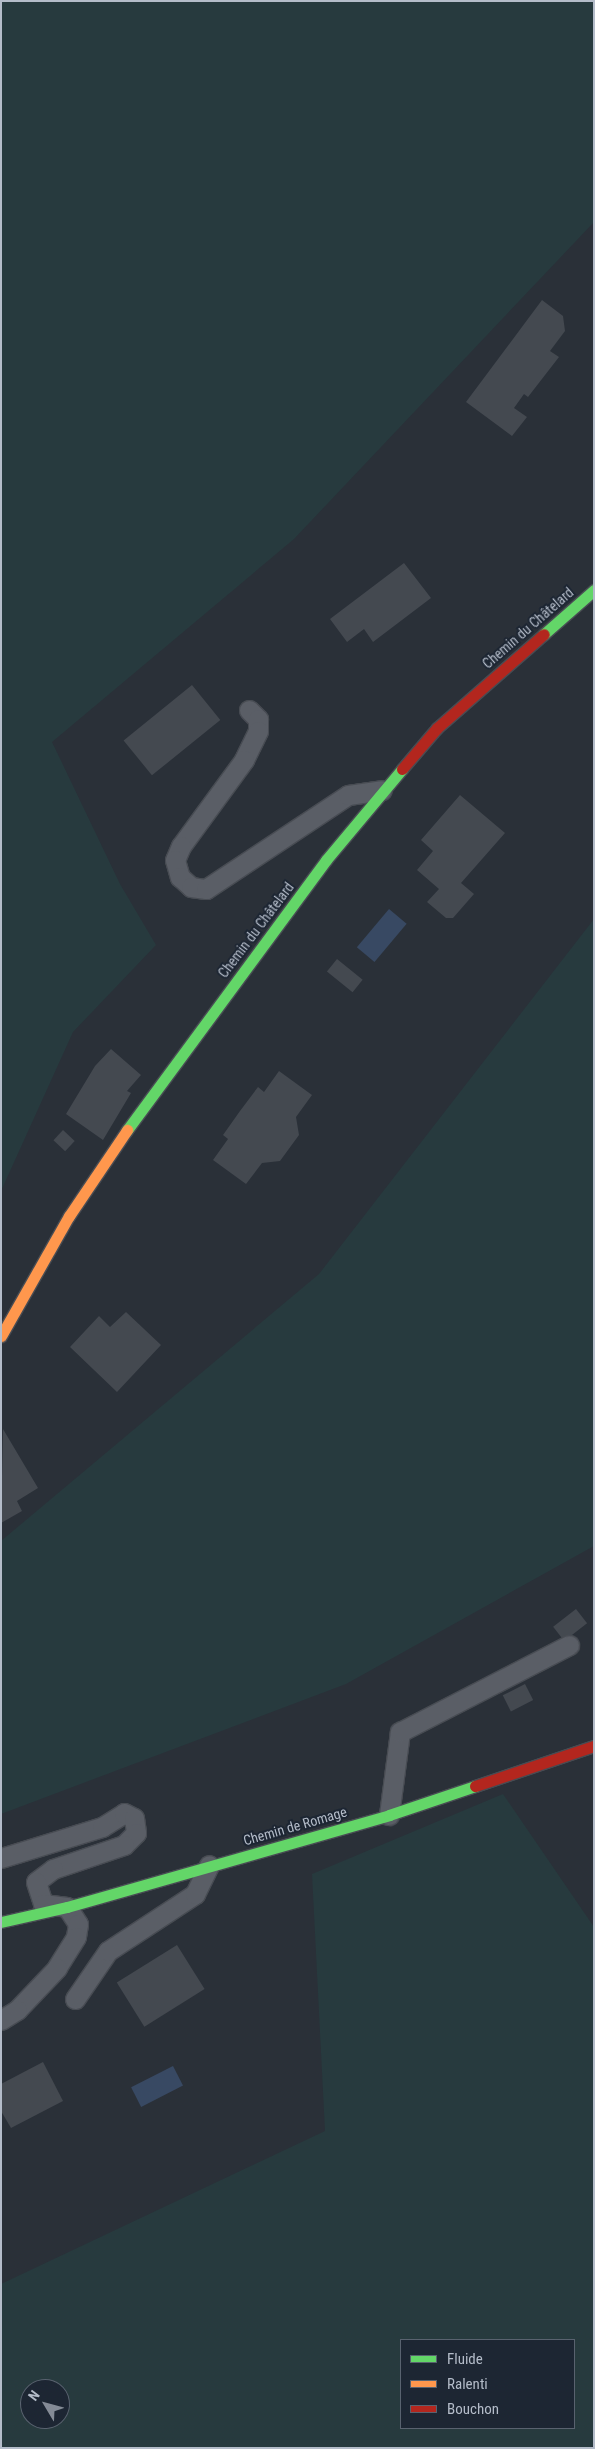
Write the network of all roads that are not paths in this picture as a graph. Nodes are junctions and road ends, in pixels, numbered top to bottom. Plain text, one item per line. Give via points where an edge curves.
1 (594, 590) edge
2 (249, 710) dead end
3 (382, 790) junction
4 (1, 1336) edge
5 (569, 1645) dead end
6 (594, 1746) edge
7 (389, 1815) junction
8 (1, 1858) edge
9 (209, 1866) junction
10 (67, 1907) junction
11 (1, 1922) edge
12 (75, 1999) dead end
13 (1, 2020) edge

1 - 3 street, Chemin du Châtelard via 436,728
2 - 3 lane via 258,719 258,731 244,760 181,846 175,860 180,877 191,887 206,889 348,795
3 - 4 street, Chemin du Châtelard via 146,1100 69,1216
5 - 7 lane via 400,1732
6 - 7 street, Chemin de Romage
7 - 9 street, Chemin de Romage
8 - 10 lane via 102,1827 124,1813 134,1818 136,1833 124,1845 53,1869 36,1882 43,1904
9 - 10 street, Chemin de Romage
9 - 12 lane via 195,1894 108,1951
10 - 11 street, Chemin de Romage
10 - 13 lane via 78,1924 76,1938 57,1968 17,2010

